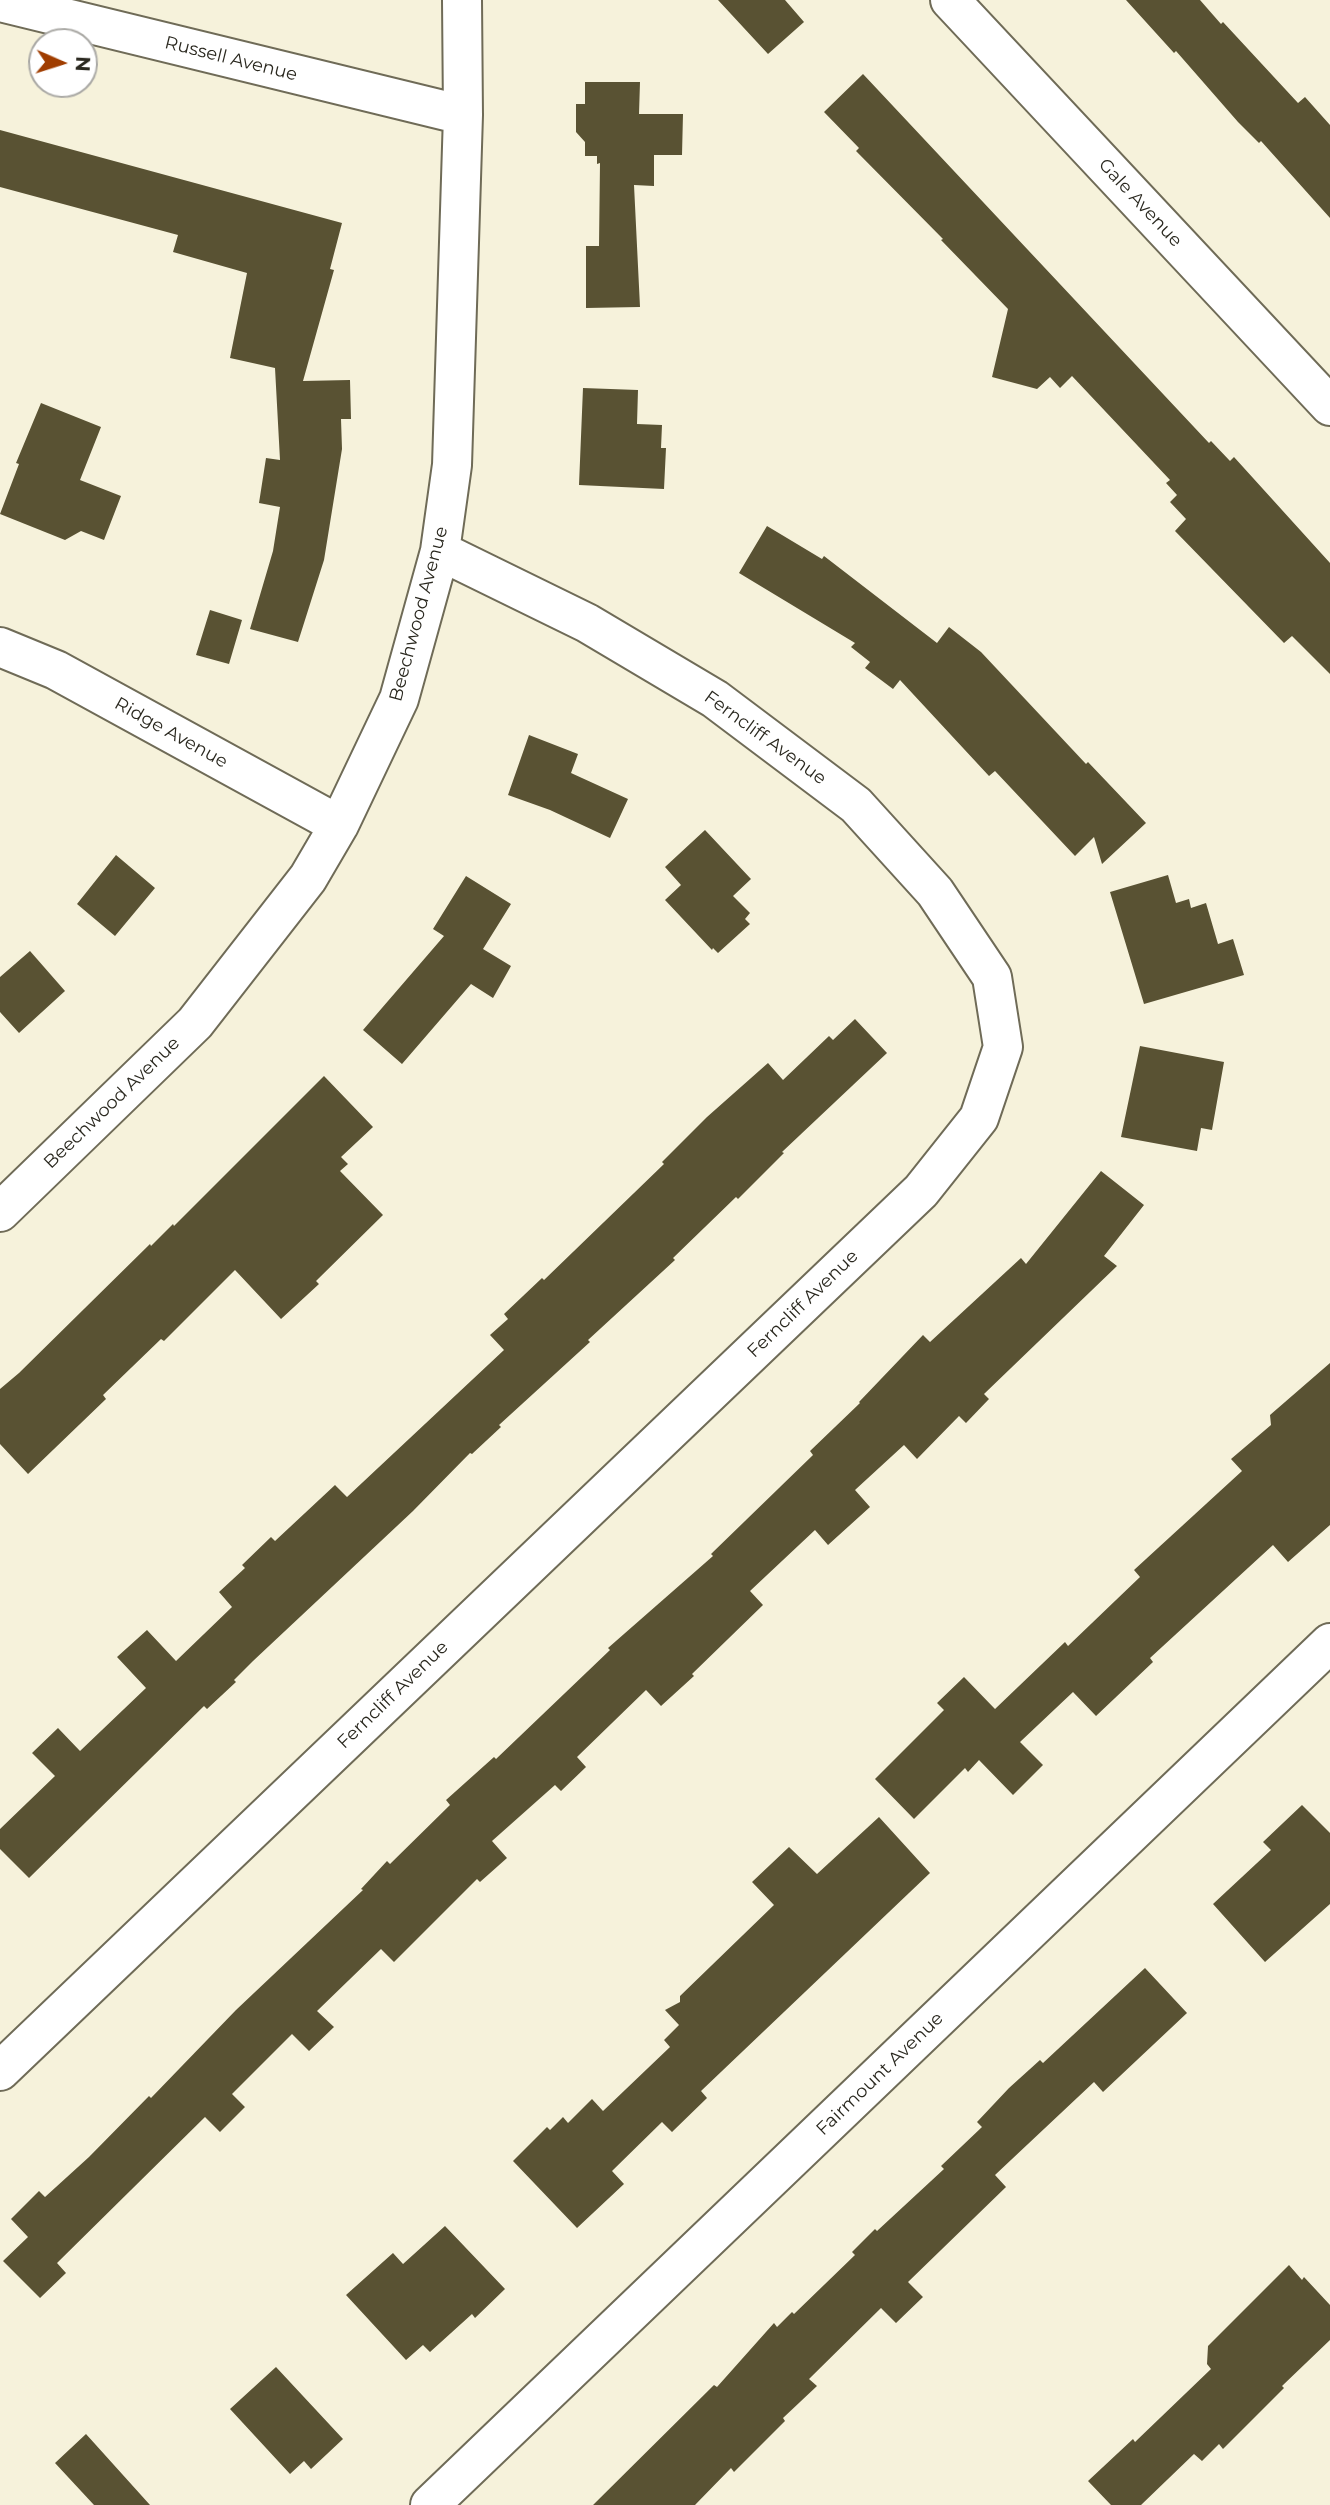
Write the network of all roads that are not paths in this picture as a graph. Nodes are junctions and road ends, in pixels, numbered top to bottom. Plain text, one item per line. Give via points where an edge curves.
1 (462, 0) edge
2 (950, 0) edge
3 (0, 2) edge
4 (463, 115) junction
5 (1330, 407) edge
6 (440, 551) junction
7 (0, 647) edge
8 (338, 825) junction
9 (0, 1212) edge
10 (1330, 1643) edge
11 (0, 2071) edge
12 (430, 2505) edge

1 - 4 street, Beechwood Avenue
2 - 5 street, Gale Avenue
3 - 4 street, Russell Avenue
4 - 6 street, Beechwood Avenue via 452,465
6 - 8 street, Beechwood Avenue via 399,699
6 - 11 street, Ferncliff Avenue via 587,623 715,699 856,805 934,892 992,977 1003,1047 979,1118 921,1191
7 - 8 street, Ridge Avenue via 55,670
8 - 9 street, Beechwood Avenue via 308,878 195,1023
10 - 12 street, Fairmount Avenue

